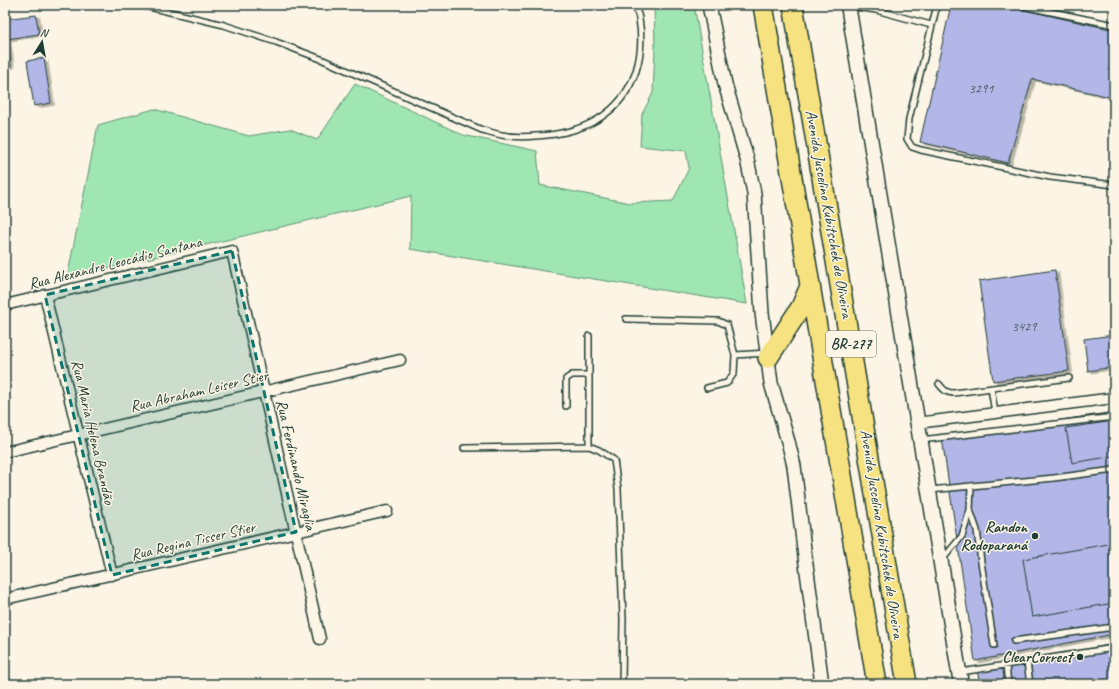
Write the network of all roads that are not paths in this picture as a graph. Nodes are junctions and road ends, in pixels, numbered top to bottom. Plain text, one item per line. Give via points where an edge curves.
1 (142, 5) edge
2 (634, 5) edge
3 (709, 5) edge
4 (763, 5) edge
5 (793, 5) edge
6 (848, 5) edge
7 (937, 5) edge
8 (1018, 5) edge
9 (931, 25) junction
10 (1114, 25) edge
11 (1114, 185) edge
12 (232, 250) joint
13 (810, 286) junction
14 (45, 295) junction
15 (5, 305) edge
16 (626, 319) dead end
17 (589, 336) dead end
18 (735, 355) junction
19 (768, 355) junction
20 (400, 360) dead end
21 (589, 375) junction
22 (1069, 378) dead end
23 (939, 384) dead end
24 (707, 388) dead end
25 (991, 388) junction
26 (264, 392) junction
27 (1114, 398) edge
28 (566, 406) dead end
29 (995, 413) junction
30 (1114, 417) edge
31 (917, 423) junction
32 (79, 434) junction
33 (920, 440) junction
34 (590, 446) junction
35 (464, 448) dead end
36 (5, 452) edge
37 (1114, 470) edge
38 (971, 486) junction
39 (929, 490) junction
40 (970, 510) junction
41 (387, 511) dead end
42 (296, 532) junction
43 (941, 562) junction
44 (112, 575) junction
45 (5, 599) edge
46 (1114, 627) edge
47 (320, 639) dead end
48 (1014, 641) dead end
49 (994, 645) dead end
50 (1114, 648) edge
51 (1027, 662) junction
52 (1006, 665) junction
53 (960, 678) edge
54 (622, 684) edge
55 (822, 684) edge
56 (877, 684) edge
57 (907, 684) edge
58 (1008, 684) edge
59 (1030, 684) edge

1 - 2 lane via 224,25 276,42 482,130 524,137 552,136 581,128 600,119 619,103 632,83 639,62 641,39 639,19
3 - 19 street via 725,84 754,193 762,313
4 - 13 highway, Avenida Juscelino Kubitschek de Oliveira / BR-277
5 - 57 highway, Avenida Juscelino Kubitschek de Oliveira / BR-277
6 - 9 lane
6 - 31 main road
7 - 9 lane
8 - 10 lane
9 - 11 lane via 909,118 907,139 912,147 1050,177
12 - 14 street, Rua Alexandre Leocádio Santana
12 - 26 street, Rua Ferdinando Miraglia
13 - 19 highway via 801,307
13 - 56 highway, Avenida Juscelino Kubitschek de Oliveira / BR-277
14 - 15 street, Rua Alexandre Leocádio Santana
14 - 32 street, Rua Maria Helena Brandão
16 - 18 lane via 718,321 727,325
17 - 21 lane
18 - 19 lane
18 - 24 lane via 734,373 727,383
19 - 55 street via 771,383 794,466
20 - 26 street, Rua Abraham Leiser Stier
21 - 28 lane via 572,375 566,379
21 - 34 lane
22 - 25 lane
23 - 25 lane via 949,393
25 - 29 lane
26 - 32 street, Rua Abraham Leiser Stier
26 - 42 street, Rua Ferdinando Miraglia
27 - 29 street
29 - 31 street
30 - 33 lane
31 - 33 main road
32 - 36 street, Rua Abraham Leiser Stier
32 - 44 street, Rua Maria Helena Brandão
33 - 39 main road
34 - 35 lane
34 - 54 lane via 614,460 618,489 623,619
37 - 38 lane
38 - 39 lane
38 - 40 lane
39 - 43 main road
40 - 43 lane via 962,536
40 - 49 lane via 977,530
41 - 42 street, Rua Regina Tisser Stier
42 - 44 street, Rua Regina Tisser Stier
42 - 47 street, Rua Ferdinando Miraglia
43 - 53 main road
44 - 45 street, Rua Regina Tisser Stier
46 - 48 lane
50 - 51 lane
51 - 52 lane
51 - 59 lane
52 - 53 lane
52 - 58 lane

